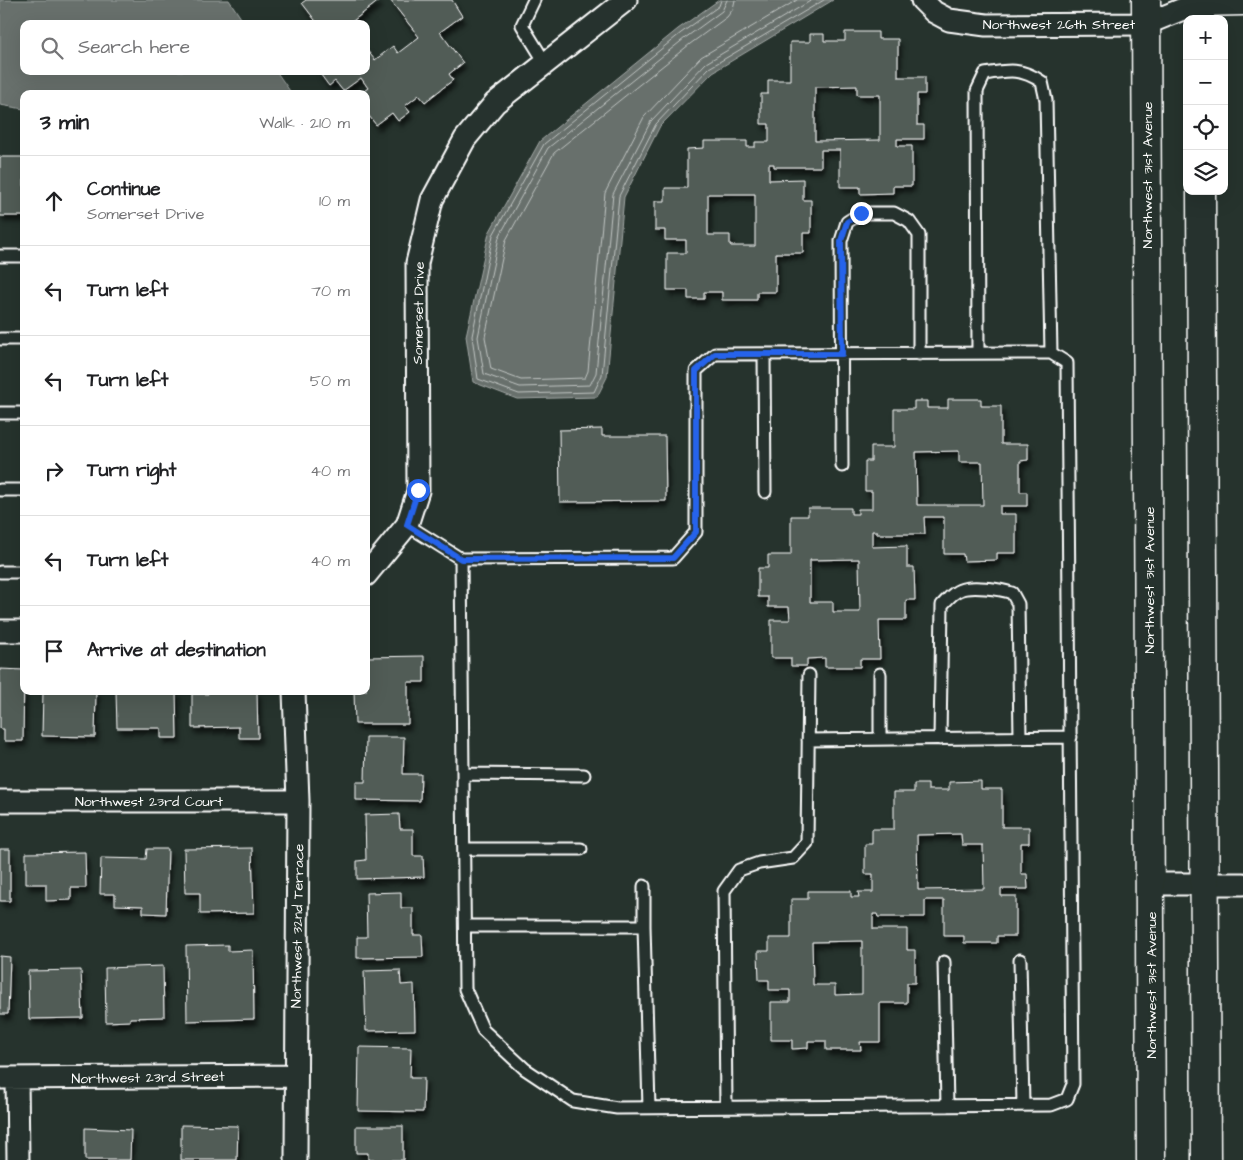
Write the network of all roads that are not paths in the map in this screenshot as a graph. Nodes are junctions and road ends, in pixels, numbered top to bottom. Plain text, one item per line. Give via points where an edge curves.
1 (534, 0) edge
2 (626, 0) edge
3 (922, 0) edge
4 (1243, 1) edge
5 (1197, 5) edge
6 (1146, 12) edge
7 (546, 64) junction
8 (1201, 195) edge
9 (0, 256) edge
10 (20, 256) edge
11 (20, 338) edge
12 (0, 339) edge
13 (978, 353) junction
14 (1051, 353) junction
15 (764, 354) junction
16 (842, 354) junction
17 (920, 354) junction
18 (0, 413) edge
19 (20, 413) edge
20 (842, 466) dead end
21 (0, 490) edge
22 (20, 490) edge
23 (765, 492) dead end
24 (407, 525) junction
25 (461, 559) junction
26 (370, 570) edge
27 (0, 572) edge
28 (20, 572) edge
29 (0, 631) edge
30 (20, 631) edge
31 (880, 674) dead end
32 (809, 675) dead end
33 (294, 695) edge
34 (1070, 737) junction
35 (1020, 738) junction
36 (880, 739) junction
37 (940, 739) junction
38 (808, 740) junction
39 (463, 774) junction
40 (584, 775) dead end
41 (0, 801) edge
42 (298, 801) junction
43 (464, 849) junction
44 (581, 849) dead end
45 (1151, 884) junction
46 (1205, 884) junction
47 (1243, 884) edge
48 (644, 886) dead end
49 (464, 926) junction
50 (644, 926) junction
51 (1020, 960) dead end
52 (944, 962) dead end
53 (296, 1076) junction
54 (9, 1078) edge
55 (1023, 1105) junction
56 (947, 1106) junction
57 (649, 1108) junction
58 (726, 1108) junction
59 (18, 1160) edge
60 (296, 1160) edge
61 (1151, 1160) edge
62 (1206, 1160) edge

1 - 7 lane via 522,25
2 - 7 street, Somerset Drive
3 - 6 street, Northwest 26th Street via 934,12 967,24
4 - 5 main road, Northwest 26th Street
5 - 6 street, Northwest 26th Street
6 - 45 main road, Northwest 31st Avenue
7 - 24 street, Somerset Drive via 495,103 464,139 432,200 417,262 418,490
8 - 46 main road
9 - 10 lane
11 - 12 lane
13 - 14 lane
13 - 14 lane via 977,91 985,74 1004,71 1029,73 1036,77 1042,82 1046,100
13 - 17 lane
14 - 34 lane via 1067,363
15 - 16 lane
15 - 23 lane
15 - 25 lane via 715,354 696,371 696,532 673,558
16 - 17 lane
16 - 17 lane via 841,241 847,222 861,213 894,213 909,221 919,235
16 - 20 lane
18 - 19 lane
21 - 22 lane
24 - 25 lane
24 - 26 street, Somerset Drive
25 - 39 lane
27 - 28 lane
29 - 30 street
31 - 36 lane
32 - 38 lane
33 - 42 street, Northwest 32nd Terrace
34 - 35 lane
34 - 55 lane via 1074,1084 1067,1099 1051,1105
35 - 37 lane
35 - 37 lane via 1018,604 1012,593 1000,589 962,589 942,605
36 - 37 lane
36 - 38 lane
38 - 58 lane via 807,843 793,858 739,870 724,891
39 - 40 lane
39 - 43 lane
41 - 42 street, Northwest 23rd Court
42 - 53 street, Northwest 32nd Terrace
43 - 44 lane
43 - 49 lane
45 - 46 street
45 - 61 main road, Northwest 31st Avenue
46 - 47 street
46 - 62 main road
48 - 50 lane
49 - 50 lane
49 - 57 lane via 465,989 483,1030 525,1069 573,1101 617,1108
50 - 57 lane
51 - 55 lane
52 - 56 lane
53 - 54 street, Northwest 23rd Street
53 - 60 street, Northwest 32nd Terrace
54 - 59 street
55 - 56 lane
56 - 58 lane
57 - 58 lane

